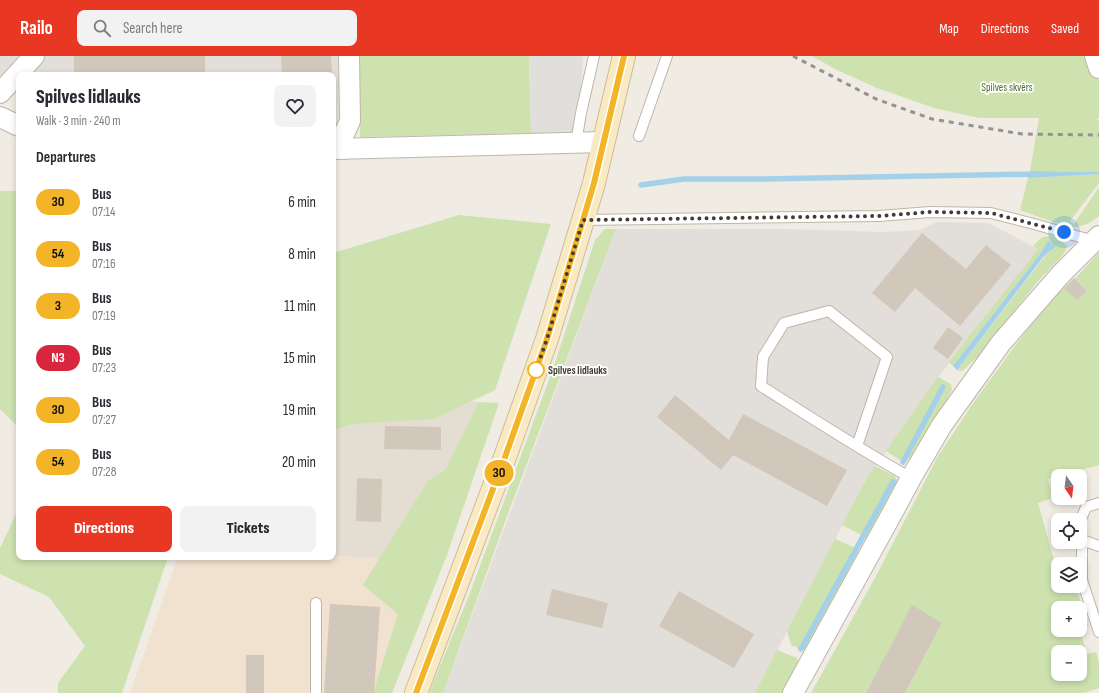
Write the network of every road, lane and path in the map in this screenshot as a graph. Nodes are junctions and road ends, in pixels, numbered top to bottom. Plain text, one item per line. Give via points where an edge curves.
1 (34, 56) edge
2 (349, 56) edge
3 (594, 56) edge
4 (624, 56) edge
5 (667, 56) edge
6 (1095, 56) edge
7 (1099, 68) edge
8 (19, 72) edge
9 (16, 76) edge
10 (0, 93) edge
11 (0, 117) edge
12 (16, 125) edge
13 (639, 136) dead end
14 (603, 142) junction
15 (576, 143) junction
16 (338, 149) edge
17 (583, 220) junction
18 (1097, 238) edge
19 (857, 446) junction
20 (911, 478) junction
21 (1099, 503) edge
22 (1084, 513) edge
23 (1087, 539) edge
24 (1099, 546) edge
25 (1081, 549) edge
26 (316, 603) dead end
27 (1099, 632) edge
28 (316, 693) edge
29 (416, 693) edge
30 (793, 693) edge

1 - 8 street
2 - 16 street via 350,121
3 - 15 lane
4 - 14 main road
5 - 13 lane
6 - 7 street
9 - 10 street
11 - 12 street
14 - 15 street
14 - 17 main road
15 - 16 street
17 - 18 lane via 879,216 930,212 991,213
17 - 29 main road via 544,347
18 - 20 street via 1060,274 1002,343 942,424
19 - 19 lane via 887,357 829,312 784,323 763,357 761,386
19 - 20 lane
20 - 30 street
21 - 22 lane via 1086,507
23 - 24 lane
25 - 27 lane via 1082,580
26 - 28 lane

